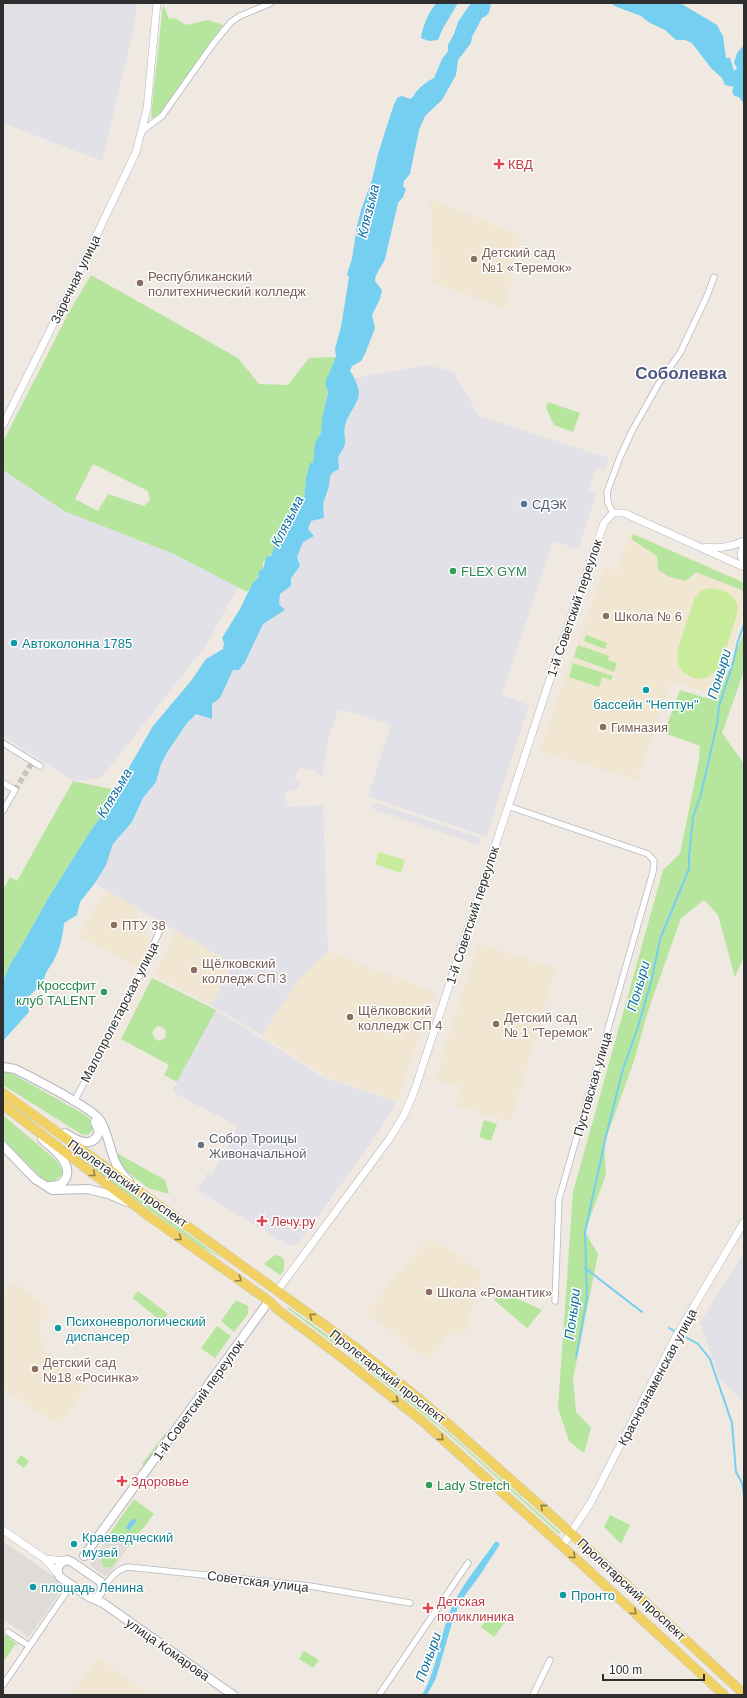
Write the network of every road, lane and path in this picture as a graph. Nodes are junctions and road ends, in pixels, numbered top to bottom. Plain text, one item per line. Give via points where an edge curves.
1 (157, 3) edge
2 (271, 3) edge
3 (142, 131) junction
4 (714, 277) dead end
5 (3, 425) edge
6 (613, 513) junction
7 (744, 542) edge
8 (698, 546) junction
9 (744, 563) edge
10 (744, 566) edge
11 (3, 743) edge
12 (40, 766) dead end
13 (3, 783) edge
14 (508, 806) junction
15 (3, 812) edge
16 (163, 923) dead end
17 (3, 1067) edge
18 (3, 1094) edge
19 (74, 1102) junction
20 (7, 1104) edge
21 (83, 1107) junction
22 (3, 1146) edge
23 (43, 1185) junction
24 (142, 1192) junction
25 (133, 1205) junction
26 (744, 1222) edge
27 (277, 1290) junction
28 (269, 1301) junction
29 (555, 1301) dead end
30 (355, 1347) junction
31 (345, 1360) junction
32 (3, 1530) edge
33 (572, 1533) junction
34 (562, 1546) junction
35 (84, 1556) junction
36 (45, 1559) junction
37 (67, 1561) junction
38 (468, 1563) dead end
39 (85, 1570) junction
40 (58, 1574) junction
41 (71, 1585) junction
42 (101, 1587) junction
43 (89, 1597) junction
44 (103, 1603) junction
45 (410, 1603) dead end
46 (8, 1632) dead end
47 (28, 1646) junction
48 (550, 1660) dead end
49 (3, 1684) edge
50 (744, 1694) edge
51 (233, 1695) edge
52 (379, 1695) edge
53 (533, 1695) edge
54 (724, 1695) edge

1 - 3 street, Заречная улица
2 - 3 street via 231,22 162,116
3 - 5 street, Заречная улица via 124,180
4 - 6 street via 680,353 655,390 620,457 607,492 608,503
6 - 8 street via 624,513
6 - 14 street, 1-й Советский переулок via 604,523
7 - 8 street via 720,549
7 - 9 street via 741,554
8 - 10 street
11 - 12 street
13 - 15 street via 15,790
14 - 27 street, 1-й Советский переулок via 414,1092 404,1115 390,1138
14 - 29 street, Пустовская улица via 648,854 654,860 653,872 559,1200
16 - 19 street, Малопролетарская улица via 142,971
17 - 19 main road via 15,1069
18 - 20 main road, Пролетарский проспект
19 - 21 main road
20 - 21 main road via 87,1143 95,1139 99,1132 97,1125
20 - 23 main road via 65,1164 67,1174 63,1182 52,1186
20 - 24 main road, Пролетарский проспект
20 -> 25 main road, Пролетарский проспект
21 - 24 main road via 99,1119 117,1166
22 - 23 main road
23 - 25 main road via 57,1190 98,1191
24 - 27 main road, Пролетарский проспект
25 -> 28 main road, Пролетарский проспект
26 - 33 street, Краснознаменская улица via 675,1338 608,1471
27 - 28 main road
30 -> 27 main road, Пролетарский проспект
28 - 31 main road, Пролетарский проспект
28 - 35 main road, 1-й Советский переулок
30 - 31 main road via 345,1350
33 -> 30 main road, Пролетарский проспект via 446,1421
31 -> 34 main road, Пролетарский проспект via 421,1420
32 - 36 street
33 - 34 street, Краснознаменская улица
33 - 50 main road, Пролетарский проспект
34 -> 54 main road, Пролетарский проспект
35 - 37 main road
35 - 39 main road
36 - 37 street
36 - 40 street
37 - 39 main road
37 - 40 main road via 61,1563
38 - 52 street
39 - 42 main road
40 - 41 main road, улица Комарова
41 - 43 main road, улица Комарова
41 - 47 street
42 - 43 main road via 97,1597
42 - 44 main road
42 - 45 street, Советская улица via 116,1572 128,1567 288,1584
43 - 44 main road, улица Комарова
44 - 51 main road, улица Комарова
46 - 47 street
47 - 49 street
48 - 53 street

